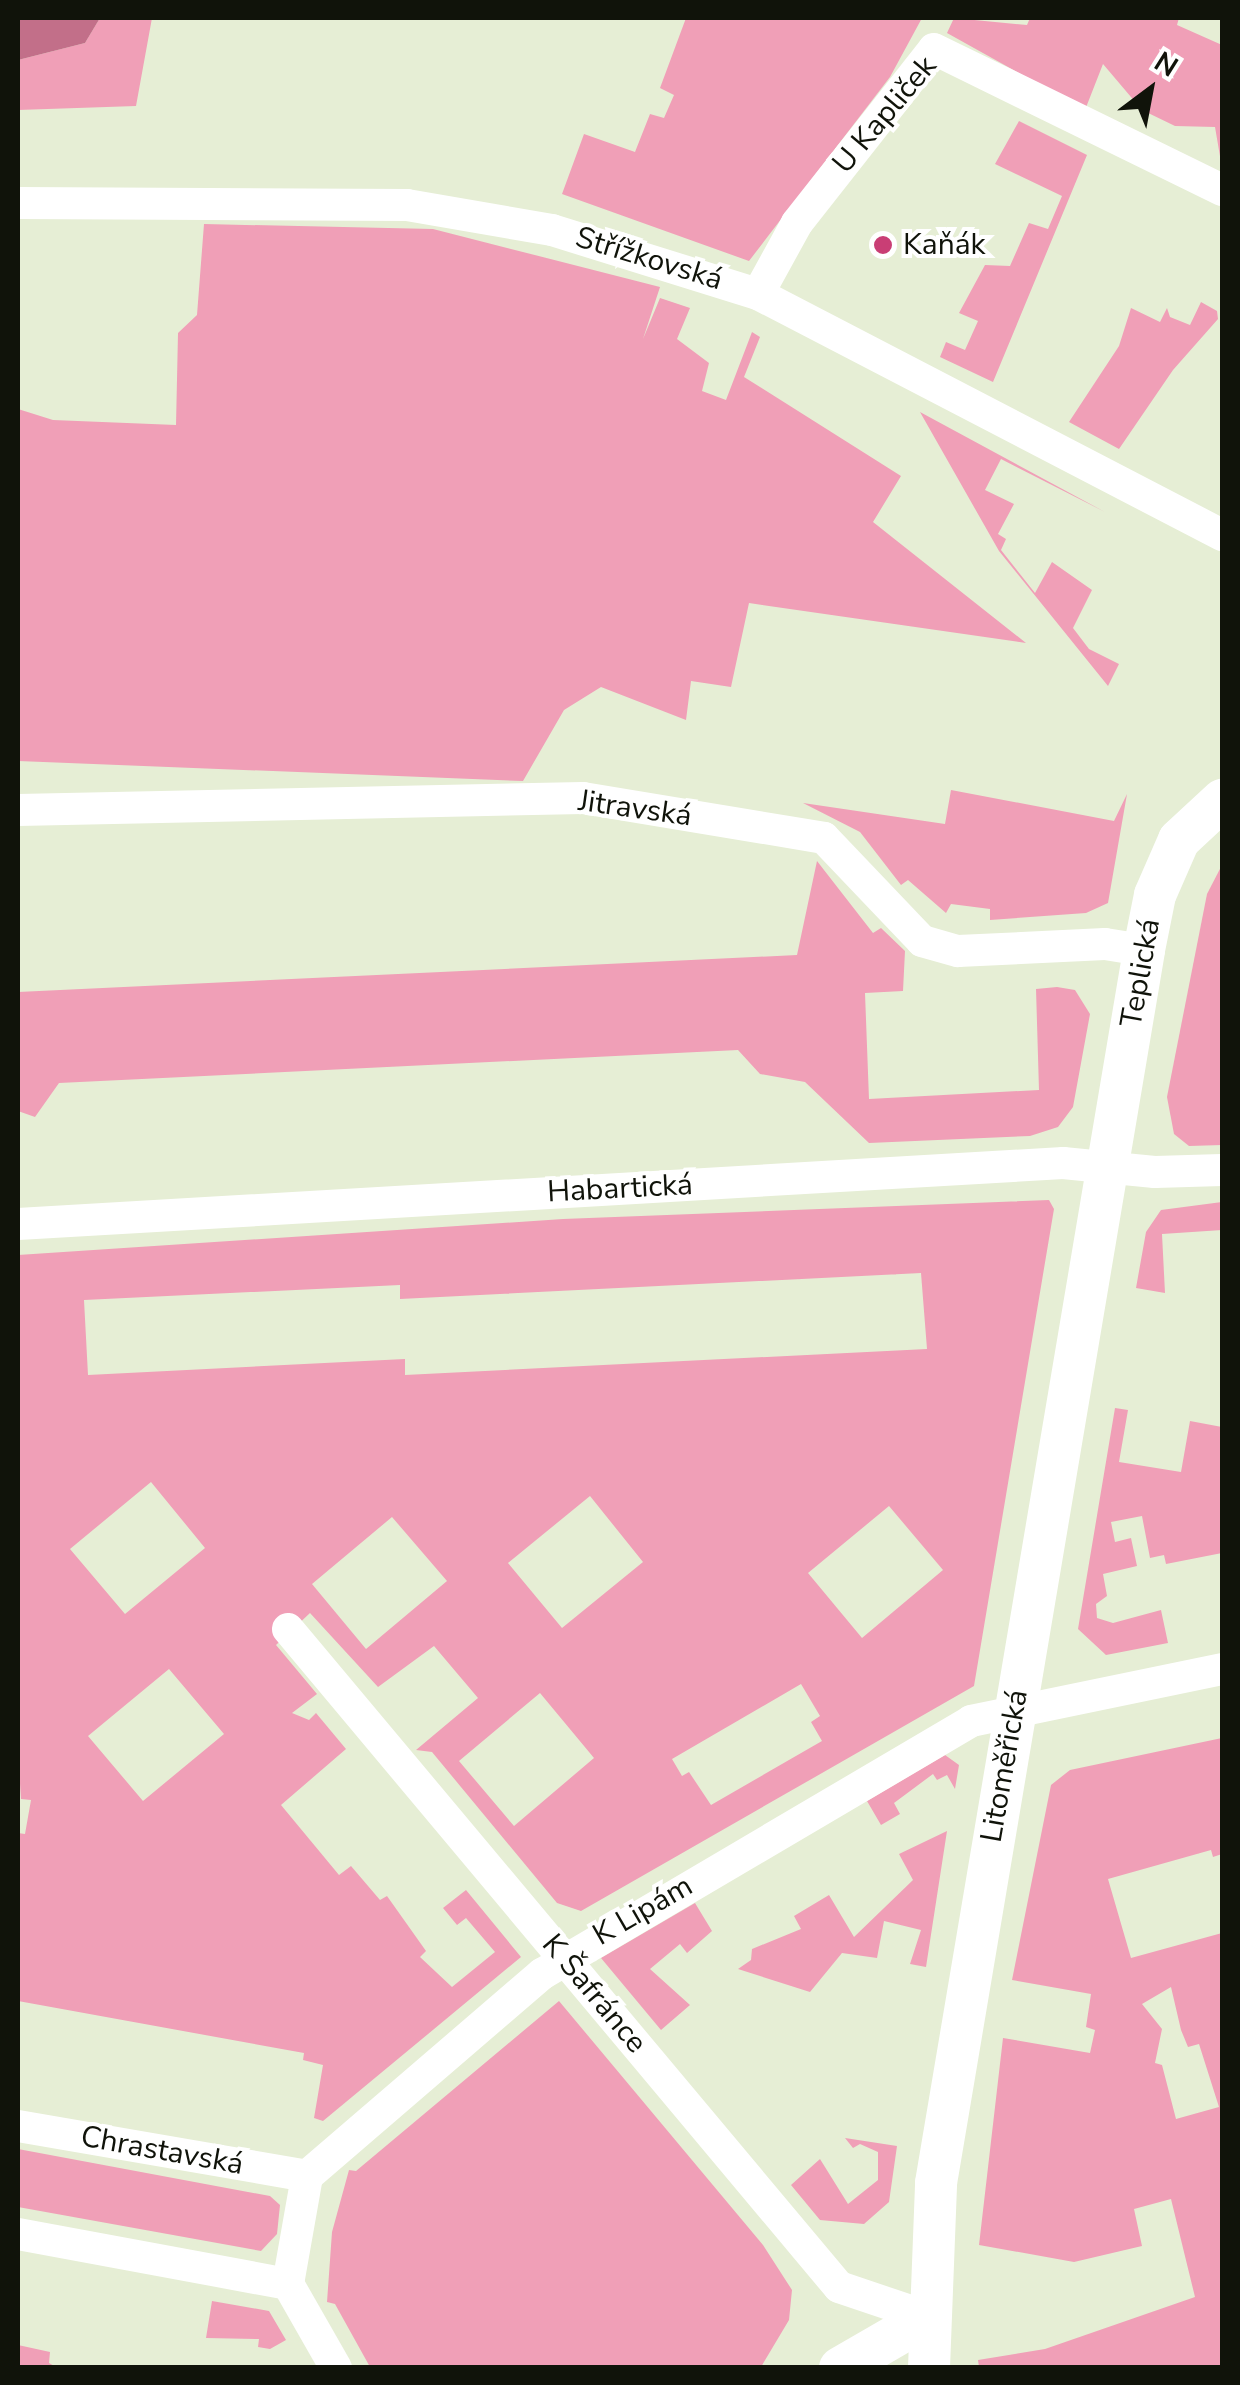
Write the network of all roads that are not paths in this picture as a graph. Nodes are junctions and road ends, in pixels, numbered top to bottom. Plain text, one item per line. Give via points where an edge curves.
1 (1222, 190) edge
2 (18, 202) edge
3 (758, 294) junction
4 (1222, 534) edge
5 (1222, 800) edge
6 (18, 810) edge
7 (1144, 950) junction
8 (1107, 1168) junction
9 (1222, 1170) edge
10 (18, 1224) edge
11 (288, 1628) dead end
12 (1222, 1669) edge
13 (1014, 1713) junction
14 (563, 1957) junction
15 (18, 2126) edge
16 (307, 2176) junction
17 (18, 2234) edge
18 (288, 2284) junction
19 (928, 2316) junction
20 (336, 2368) edge
21 (840, 2368) edge
22 (929, 2368) edge

1 - 3 street, U Kapliček via 934,48 797,222
2 - 3 street, Střížkovská via 407,204 552,230
3 - 4 street, Střížkovská
5 - 7 street, Teplická via 1179,840 1156,895
6 - 7 street, Jitravská via 583,798 824,838 922,941 958,951 1105,944
7 - 8 street, Teplická
8 - 9 street, Habartická
8 - 10 street, Habartická via 1063,1162
8 - 13 street, Litoměřická
11 - 14 street, K Šafránce
12 - 13 street, K Lipám
13 - 14 street, K Lipám via 971,1721
13 - 19 street, Litoměřická via 936,2183
14 - 16 street, K Lipám
14 - 19 street, K Šafránce via 840,2287
15 - 16 street, Chrastavská
16 - 18 street
17 - 18 street
18 - 20 street
19 - 21 street
19 - 22 street, Litoměřická

